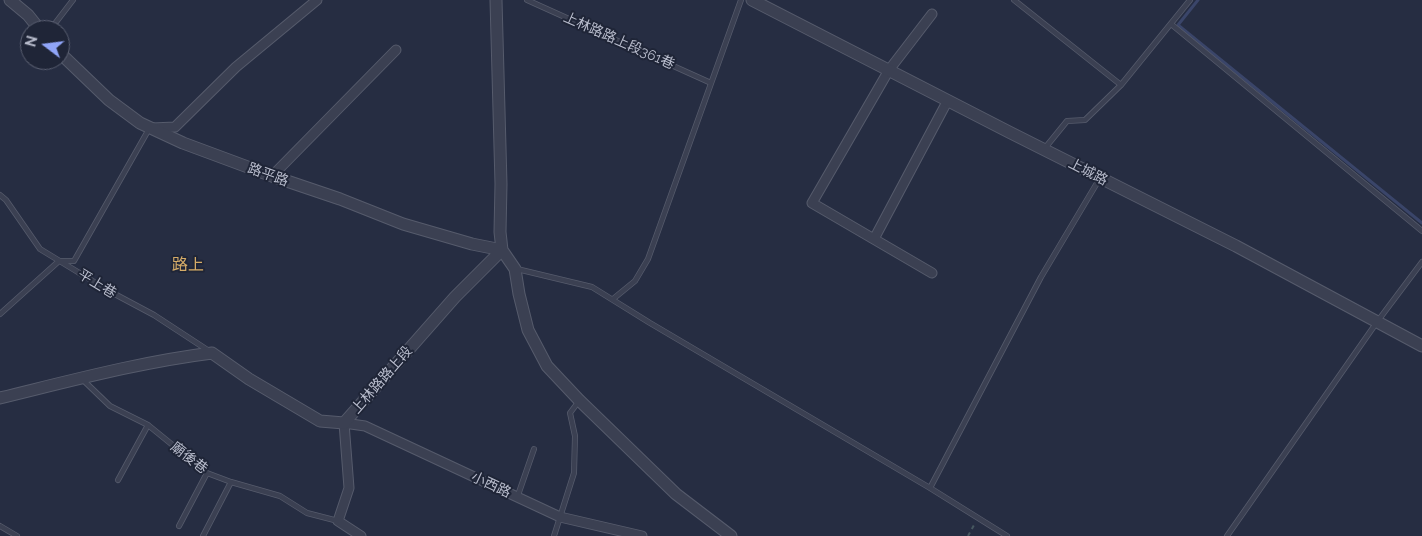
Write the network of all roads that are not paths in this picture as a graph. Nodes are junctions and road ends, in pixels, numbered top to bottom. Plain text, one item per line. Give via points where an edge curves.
1 (10, 0) edge
2 (72, 0) edge
3 (317, 0) edge
4 (496, 0) edge
5 (527, 0) edge
6 (741, 0) edge
7 (752, 0) edge
8 (1014, 0) edge
9 (1190, 0) edge
10 (932, 14) dead end
11 (32, 20) edge
12 (57, 20) edge
13 (1170, 24) junction
14 (396, 50) dead end
15 (70, 63) edge
16 (889, 70) junction
17 (711, 83) junction
18 (1121, 85) junction
19 (948, 100) junction
20 (149, 128) junction
21 (1044, 149) junction
22 (272, 176) junction
23 (1100, 178) junction
24 (0, 195) edge
25 (1422, 231) edge
26 (874, 239) junction
27 (502, 250) junction
28 (59, 261) junction
29 (1422, 262) edge
30 (515, 269) junction
31 (932, 273) dead end
32 (613, 299) junction
33 (0, 314) edge
34 (1377, 322) junction
35 (1422, 346) edge
36 (212, 354) junction
37 (81, 378) junction
38 (0, 398) edge
39 (579, 400) junction
40 (344, 423) junction
41 (148, 425) junction
42 (534, 448) dead end
43 (207, 473) junction
44 (118, 480) dead end
45 (231, 482) junction
46 (930, 488) junction
47 (517, 498) junction
48 (560, 518) junction
49 (338, 521) junction
50 (0, 526) edge
51 (179, 526) dead end
52 (17, 536) edge
53 (203, 536) edge
54 (361, 536) edge
55 (554, 536) edge
56 (642, 536) edge
57 (731, 536) edge
58 (1007, 536) edge
59 (1227, 536) edge

1 - 11 street
2 - 12 lane
3 - 20 street via 236,67 175,127
4 - 27 street
5 - 17 lane, 上林路路上段361巷
6 - 17 lane
7 - 16 street, 上城路
8 - 18 lane
9 - 13 lane
10 - 16 street
13 - 18 lane
13 - 25 lane
14 - 22 street
15 - 20 street, 路平路 via 109,100
16 - 19 street, 上城路
16 - 26 street via 812,203
17 - 32 lane via 648,258 635,281
18 - 21 lane via 1085,120 1067,121
19 - 21 street, 上城路
19 - 26 street
20 - 22 street, 路平路
20 - 28 lane via 74,261
21 - 23 street, 上城路
22 - 27 street, 路平路 via 403,224
23 - 34 street, 上城路
23 - 46 lane via 1042,277
24 - 28 lane, 平上巷 via 40,249
26 - 31 street
27 - 30 street
27 - 40 street, 上林路路上段 via 455,297
28 - 33 lane
28 - 36 lane, 平上巷 via 154,315
29 - 34 lane
30 - 32 lane via 592,287
30 - 39 street via 528,330 547,366
32 - 46 lane
34 - 35 street, 上城路
34 - 59 lane
36 - 37 street
36 - 40 street, 上林路路上段 via 320,421
37 - 38 street
37 - 41 lane, 廟後巷 via 110,406
39 - 48 lane via 570,413 575,436 574,473
39 - 57 street via 676,494
40 - 47 street, 小西路 via 365,426
40 - 49 street via 349,488
41 - 43 lane, 廟後巷
41 - 44 lane
42 - 47 lane
43 - 45 lane, 廟後巷
43 - 51 lane
45 - 49 lane, 廟後巷 via 280,496 308,513
45 - 53 lane
46 - 58 lane
47 - 48 street, 小西路
48 - 55 lane
48 - 56 street, 小西路
49 - 54 street
50 - 52 lane

